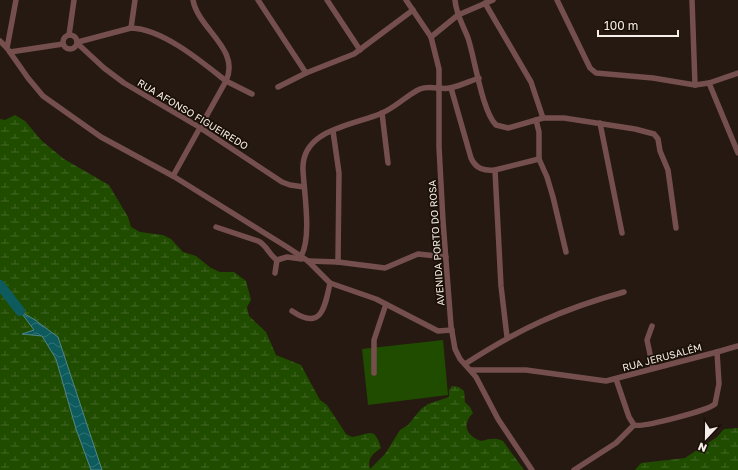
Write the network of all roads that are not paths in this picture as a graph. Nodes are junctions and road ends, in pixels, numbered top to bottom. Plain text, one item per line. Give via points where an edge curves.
1 (16, 0) edge
2 (74, 0) edge
3 (135, 0) edge
4 (193, 0) edge
5 (258, 0) edge
6 (327, 0) edge
7 (406, 0) edge
8 (454, 0) edge
9 (492, 0) edge
10 (557, 0) edge
11 (692, 0) edge
12 (485, 3) junction
13 (413, 10) junction
14 (458, 16) junction
15 (131, 28) junction
16 (69, 35) junction
17 (431, 37) junction
18 (0, 42) edge
19 (78, 43) junction
20 (63, 44) junction
21 (9, 50) junction
22 (360, 50) junction
23 (306, 73) junction
24 (738, 73) edge
25 (479, 78) junction
26 (226, 81) junction
27 (709, 83) junction
28 (695, 85) junction
29 (278, 87) dead end
30 (440, 88) junction
31 (450, 88) junction
32 (252, 94) dead end
33 (382, 113) junction
34 (543, 118) junction
35 (536, 120) junction
36 (600, 123) junction
37 (199, 127) junction
38 (333, 132) junction
39 (738, 153) edge
40 (539, 159) junction
41 (388, 163) dead end
42 (495, 170) junction
43 (173, 176) junction
44 (304, 187) junction
45 (216, 227) dead end
46 (676, 228) dead end
47 (622, 233) dead end
48 (566, 252) dead end
49 (446, 257) junction
50 (304, 259) junction
51 (277, 260) junction
52 (338, 262) junction
53 (275, 273) dead end
54 (330, 283) junction
55 (624, 292) dead end
56 (386, 304) junction
57 (292, 311) dead end
58 (652, 326) dead end
59 (452, 330) junction
60 (507, 337) junction
61 (738, 346) edge
62 (717, 352) junction
63 (465, 364) junction
64 (653, 368) junction
65 (471, 370) junction
66 (374, 373) dead end
67 (616, 379) junction
68 (634, 426) junction
69 (532, 470) edge
70 (574, 470) edge

1 - 21 street
2 - 16 street
3 - 15 street
4 - 26 street via 200,17 229,60 230,69
5 - 23 street
6 - 22 street
7 - 13 street, AVENIDA PORTO DO ROSA
8 - 14 street
9 - 12 street
10 - 28 street via 594,72
11 - 28 street
12 - 14 street
12 - 34 street via 531,82
13 - 17 street, AVENIDA PORTO DO ROSA
13 - 22 street
14 - 17 street
14 - 25 street via 467,36
15 - 19 street
15 - 26 street via 144,30 167,40
16 - 19 street via 75,36
16 - 20 street via 64,38
17 - 30 street, AVENIDA PORTO DO ROSA via 437,58
18 - 21 street
19 - 20 street via 72,49
19 - 37 street, RUA AFONSO FIGUEIREDO via 124,83
20 - 21 street
21 - 43 street via 43,96 101,137
22 - 23 street
23 - 29 street
24 - 27 street
25 - 31 street
25 - 35 street via 489,114 496,125 508,128
26 - 32 street
26 - 37 street
27 - 28 street
27 - 39 street
30 - 31 street
30 - 33 street via 421,89
30 - 49 street, AVENIDA PORTO DO ROSA via 439,147
31 - 42 street via 474,163 482,169
33 - 38 street
33 - 41 street
34 - 35 street
34 - 36 street
35 - 40 street via 539,132
36 - 46 street via 654,134 658,139 668,170
36 - 47 street
37 - 43 street
37 - 44 street, RUA AFONSO FIGUEIREDO via 282,182
38 - 44 street via 320,136 307,148 304,154
38 - 52 street via 339,173
40 - 42 street
40 - 48 street via 548,177
42 - 60 street via 501,286
43 - 50 street
44 - 50 street
45 - 51 street via 262,243
49 - 52 street via 418,254 385,268
49 - 59 street, AVENIDA PORTO DO ROSA
50 - 51 street via 287,257
50 - 52 street
50 - 54 street
51 - 53 street
54 - 56 street
54 - 57 street via 323,310 318,317 307,319
55 - 60 street via 576,305
56 - 59 street via 438,331
56 - 66 street via 374,340
58 - 64 street via 648,340
59 - 63 street, AVENIDA PORTO DO ROSA via 455,349
60 - 63 street
61 - 62 street
62 - 64 street, RUA JERUSALÉM
62 - 68 street, RUA JERUSALÉM via 719,384 713,406 648,425
63 - 65 street, AVENIDA PORTO DO ROSA
64 - 67 street, RUA JERUSALÉM
65 - 67 street, RUA JERUSALÉM via 526,370 591,380
65 - 69 street, AVENIDA PORTO DO ROSA via 498,419
67 - 68 street, RUA JERUSALÉM
68 - 70 street via 616,444

